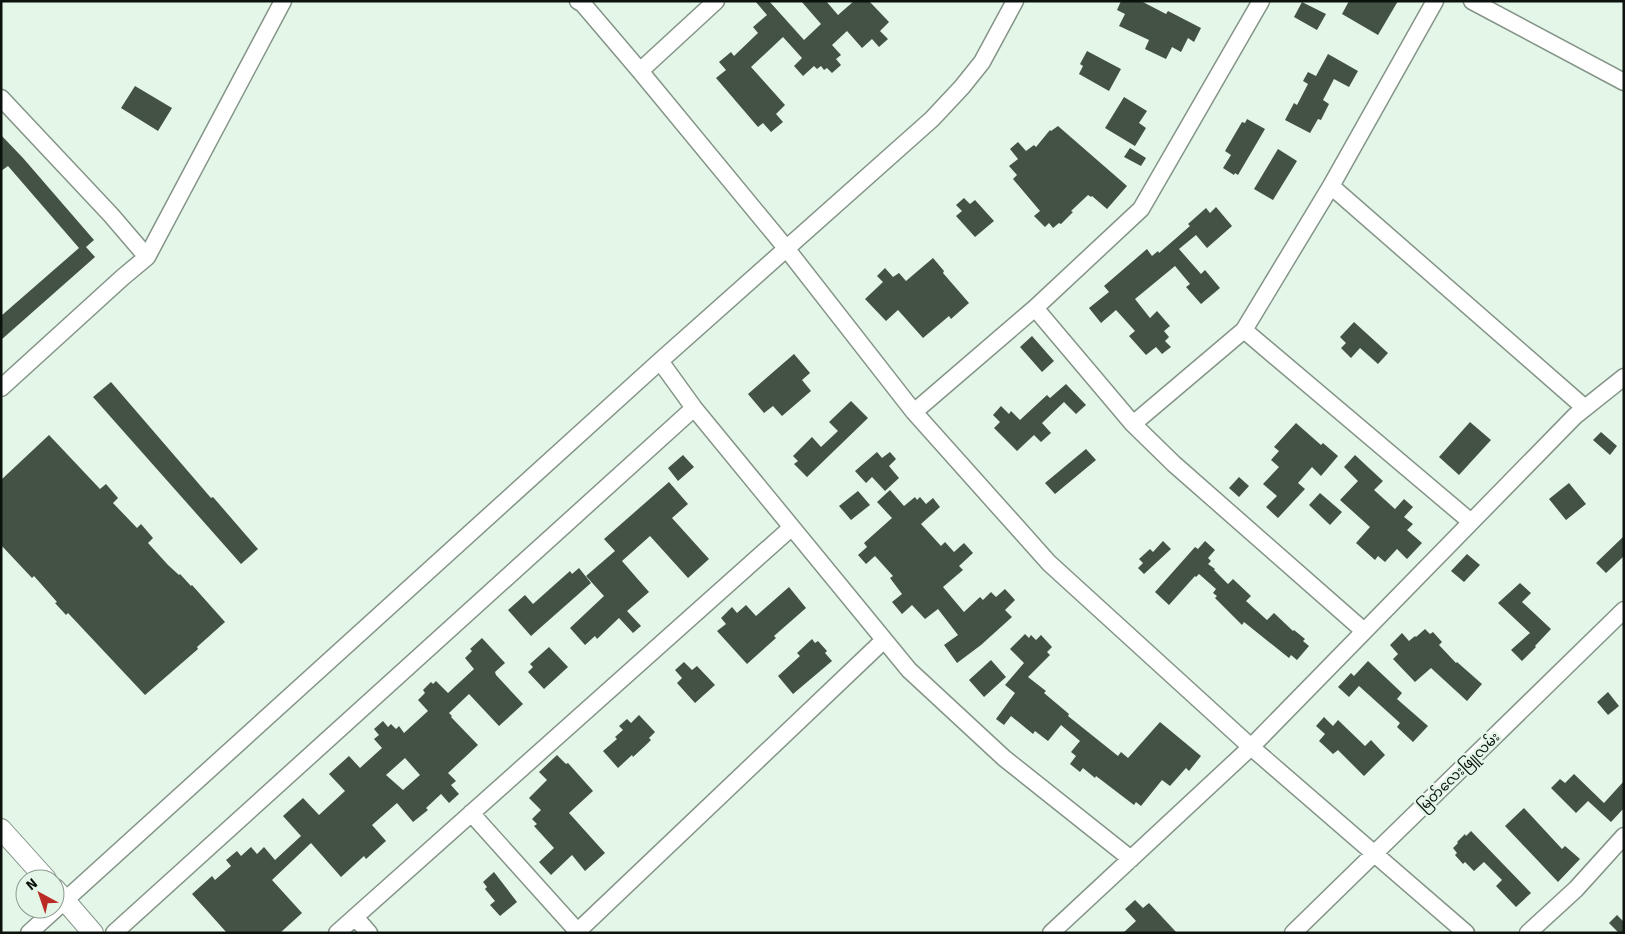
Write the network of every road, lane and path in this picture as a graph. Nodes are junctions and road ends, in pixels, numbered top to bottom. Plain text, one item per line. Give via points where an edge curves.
1 (283, 1) edge
2 (578, 1) edge
3 (716, 1) edge
4 (1015, 1) edge
5 (1261, 1) edge
6 (1435, 1) edge
7 (1472, 1) edge
8 (640, 71) junction
9 (1624, 82) edge
10 (1, 98) edge
11 (1331, 186) junction
12 (786, 248) junction
13 (147, 257) junction
14 (1035, 308) junction
15 (1244, 330) junction
16 (660, 361) junction
17 (1624, 377) edge
18 (1, 388) edge
19 (694, 408) junction
20 (1585, 408) junction
21 (914, 412) junction
22 (1133, 424) junction
23 (1471, 522) junction
24 (791, 528) junction
25 (1624, 610) edge
26 (1364, 631) junction
27 (884, 640) junction
28 (1251, 747) junction
29 (471, 813) junction
30 (1, 829) edge
31 (1620, 847) edge
32 (1375, 854) junction
33 (1131, 859) junction
34 (37, 869) edge
35 (65, 891) edge
36 (65, 901) edge
37 (355, 917) junction
38 (40, 919) edge
39 (579, 932) edge
40 (29, 933) edge
41 (94, 933) edge
42 (114, 933) edge
43 (337, 933) edge
44 (369, 933) edge
45 (1052, 933) edge
46 (1293, 933) edge
47 (1466, 933) edge
48 (1528, 933) edge

1 - 13 street
2 - 8 street
3 - 8 street
4 - 12 street via 982,62 950,100
5 - 14 street via 1141,209
6 - 11 street
7 - 9 street
8 - 12 street
10 - 13 street
11 - 15 street
11 - 20 street
12 - 16 street
12 - 21 street
13 - 18 street
14 - 21 street
14 - 22 street
15 - 22 street
15 - 23 street
16 - 19 street
16 - 35 street
17 - 20 street
19 - 24 street
19 - 42 street
20 - 23 street
21 - 28 street via 1049,563
22 - 26 street
23 - 26 street
24 - 27 street
24 - 29 street
25 - 32 street, မြတ်လေးဖြူလမ်း
26 - 28 street
27 - 33 street via 909,670 1004,758
27 - 39 street
28 - 32 street
28 - 33 street
29 - 37 street
29 - 39 street
30 - 34 street
31 - 48 street
32 - 46 street, မြတ်လေးဖြူလမ်း
32 - 47 street
33 - 45 street
36 - 41 street
37 - 43 street
37 - 44 street
38 - 40 street

